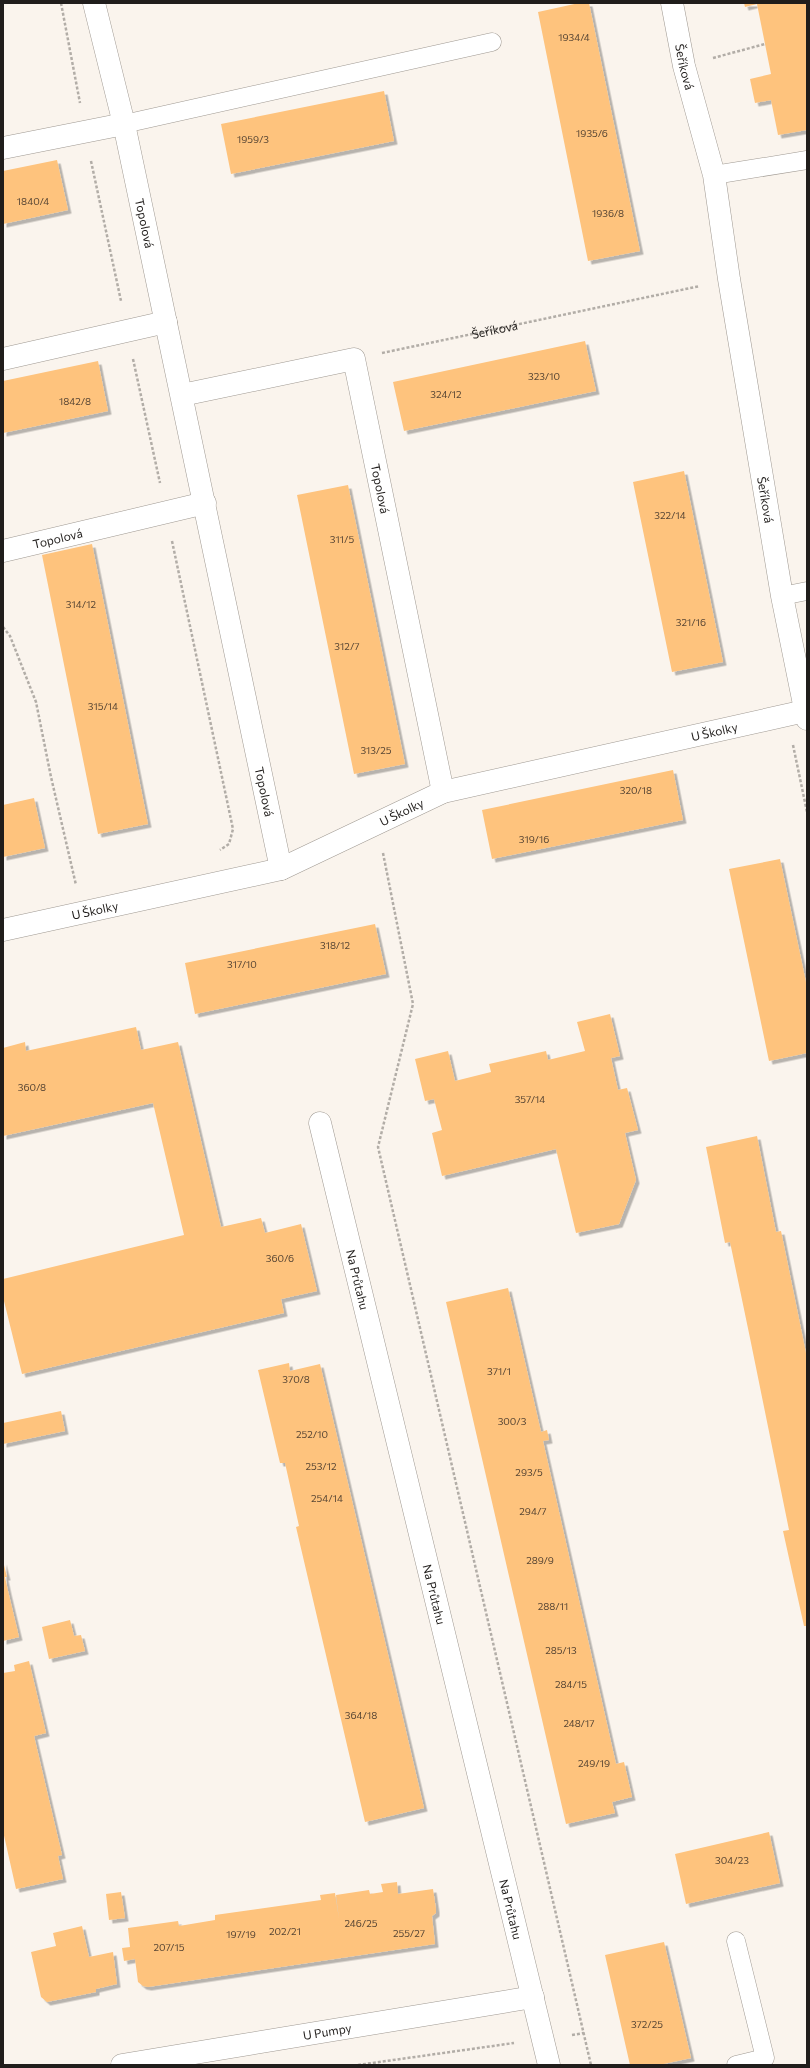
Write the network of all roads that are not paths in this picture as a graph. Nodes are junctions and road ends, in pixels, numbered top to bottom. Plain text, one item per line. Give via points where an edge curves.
1 (94, 3) edge
2 (672, 3) edge
3 (492, 42) dead end
4 (124, 124) junction
5 (3, 148) edge
6 (807, 160) edge
7 (714, 175) junction
8 (166, 322) junction
9 (3, 359) edge
10 (182, 395) junction
11 (205, 503) junction
12 (3, 551) edge
13 (807, 591) edge
14 (782, 596) junction
15 (800, 715) edge
16 (443, 792) junction
17 (281, 869) junction
18 (3, 930) edge
19 (320, 1122) dead end
20 (736, 1941) dead end
21 (532, 1997) junction
22 (122, 2065) edge
23 (549, 2065) edge
24 (736, 2065) edge

1 - 4 street, Topolová
2 - 7 street, Šeříková via 684,66
3 - 4 lane
4 - 5 street
4 - 8 street, Topolová
6 - 7 lane
7 - 14 street, Šeříková
8 - 9 street
8 - 10 street, Topolová
10 - 11 street, Topolová
10 - 16 street, Topolová via 354,359
11 - 12 street, Topolová
11 - 17 street, Topolová
13 - 14 lane
14 - 15 street, Šeříková
15 - 16 street, U Školky
16 - 17 street, U Školky
17 - 18 street, U Školky
19 - 21 street, Na Průtahu
20 - 24 lane via 765,2058
21 - 22 street, U Pumpy
21 - 23 street, Na Průtahu

